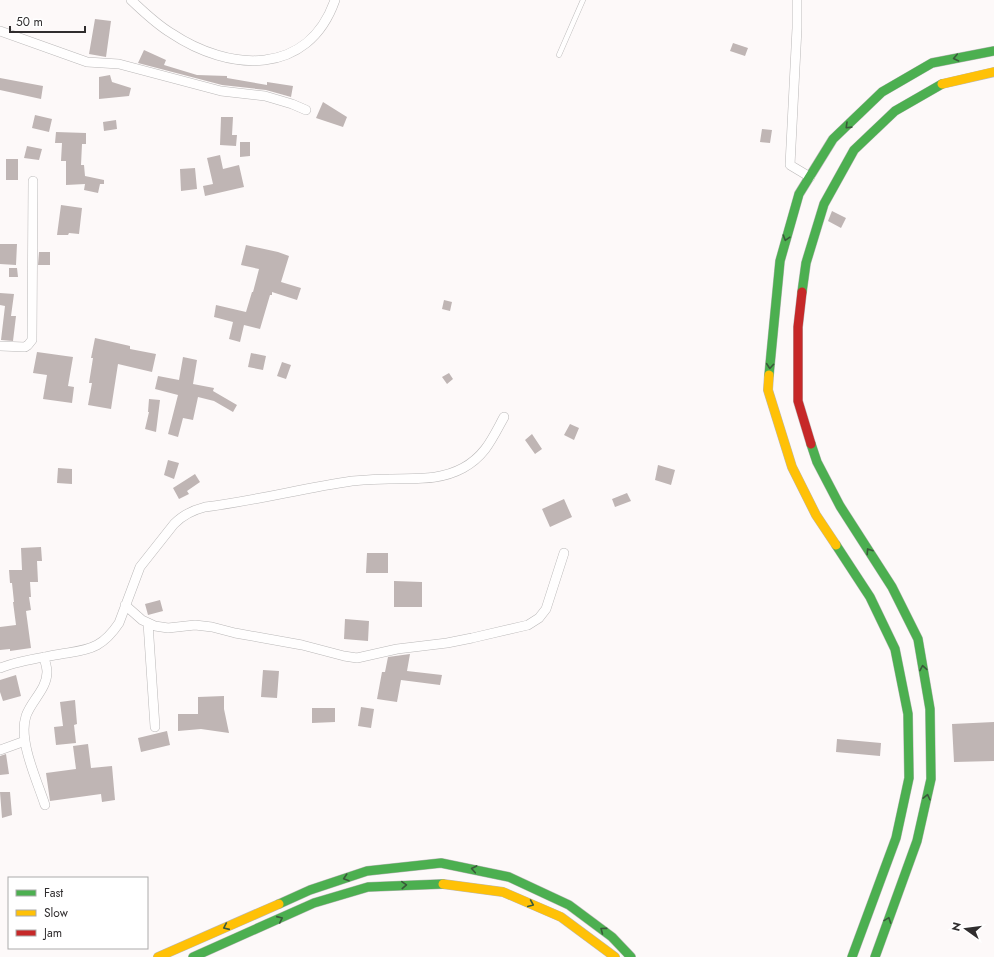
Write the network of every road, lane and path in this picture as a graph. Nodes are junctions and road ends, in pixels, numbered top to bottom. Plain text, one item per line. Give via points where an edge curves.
1 (132, 0) edge
2 (335, 0) edge
3 (583, 0) edge
4 (797, 0) edge
5 (0, 31) edge
6 (994, 51) edge
7 (559, 55) dead end
8 (994, 72) edge
9 (306, 110) dead end
10 (810, 177) junction
11 (33, 181) dead end
12 (0, 346) edge
13 (504, 417) dead end
14 (564, 553) dead end
15 (126, 605) junction
16 (148, 623) junction
17 (44, 657) junction
18 (0, 668) edge
19 (155, 727) dead end
20 (25, 741) junction
21 (0, 750) edge
22 (45, 805) dead end
23 (489, 872) junction
24 (485, 890) junction
25 (158, 957) edge
26 (193, 957) edge
27 (615, 957) edge
28 (631, 957) edge
29 (852, 957) edge
30 (875, 957) edge

1 - 2 street via 160,26 198,48 224,56 259,61 281,57 309,42 323,26
3 - 7 lane
4 - 10 street via 790,165
5 - 9 street via 87,62 119,64 221,91 265,96
6 -> 10 main road via 932,63 882,92 833,140
30 -> 8 main road via 917,841 931,779 930,709 918,639 892,587 840,506 817,462 798,401 798,327 806,263 824,204 854,150 894,111 940,84
10 -> 29 main road via 800,194 780,261 768,390 792,467 816,515 870,597 895,649 908,714 909,778 896,838
11 - 12 street via 32,340 26,347
13 - 15 street via 479,458 462,469 443,476 417,480 351,482 192,511 174,524 144,560 136,574
14 - 16 street via 546,609 534,622 472,638 363,657 351,658 302,645 212,627 195,625 168,628
15 - 16 street
15 - 17 street via 114,630 98,645 85,650
16 - 19 street
17 - 18 street
17 - 20 street via 47,673 42,689 26,715
20 - 21 street
20 - 22 street
23 - 24 main road
23 -> 25 main road via 441,862 367,871 310,890
28 -> 23 main road via 612,937 569,904 510,877
26 -> 24 main road via 314,903 368,887 441,884
24 -> 27 main road via 503,892 561,917

